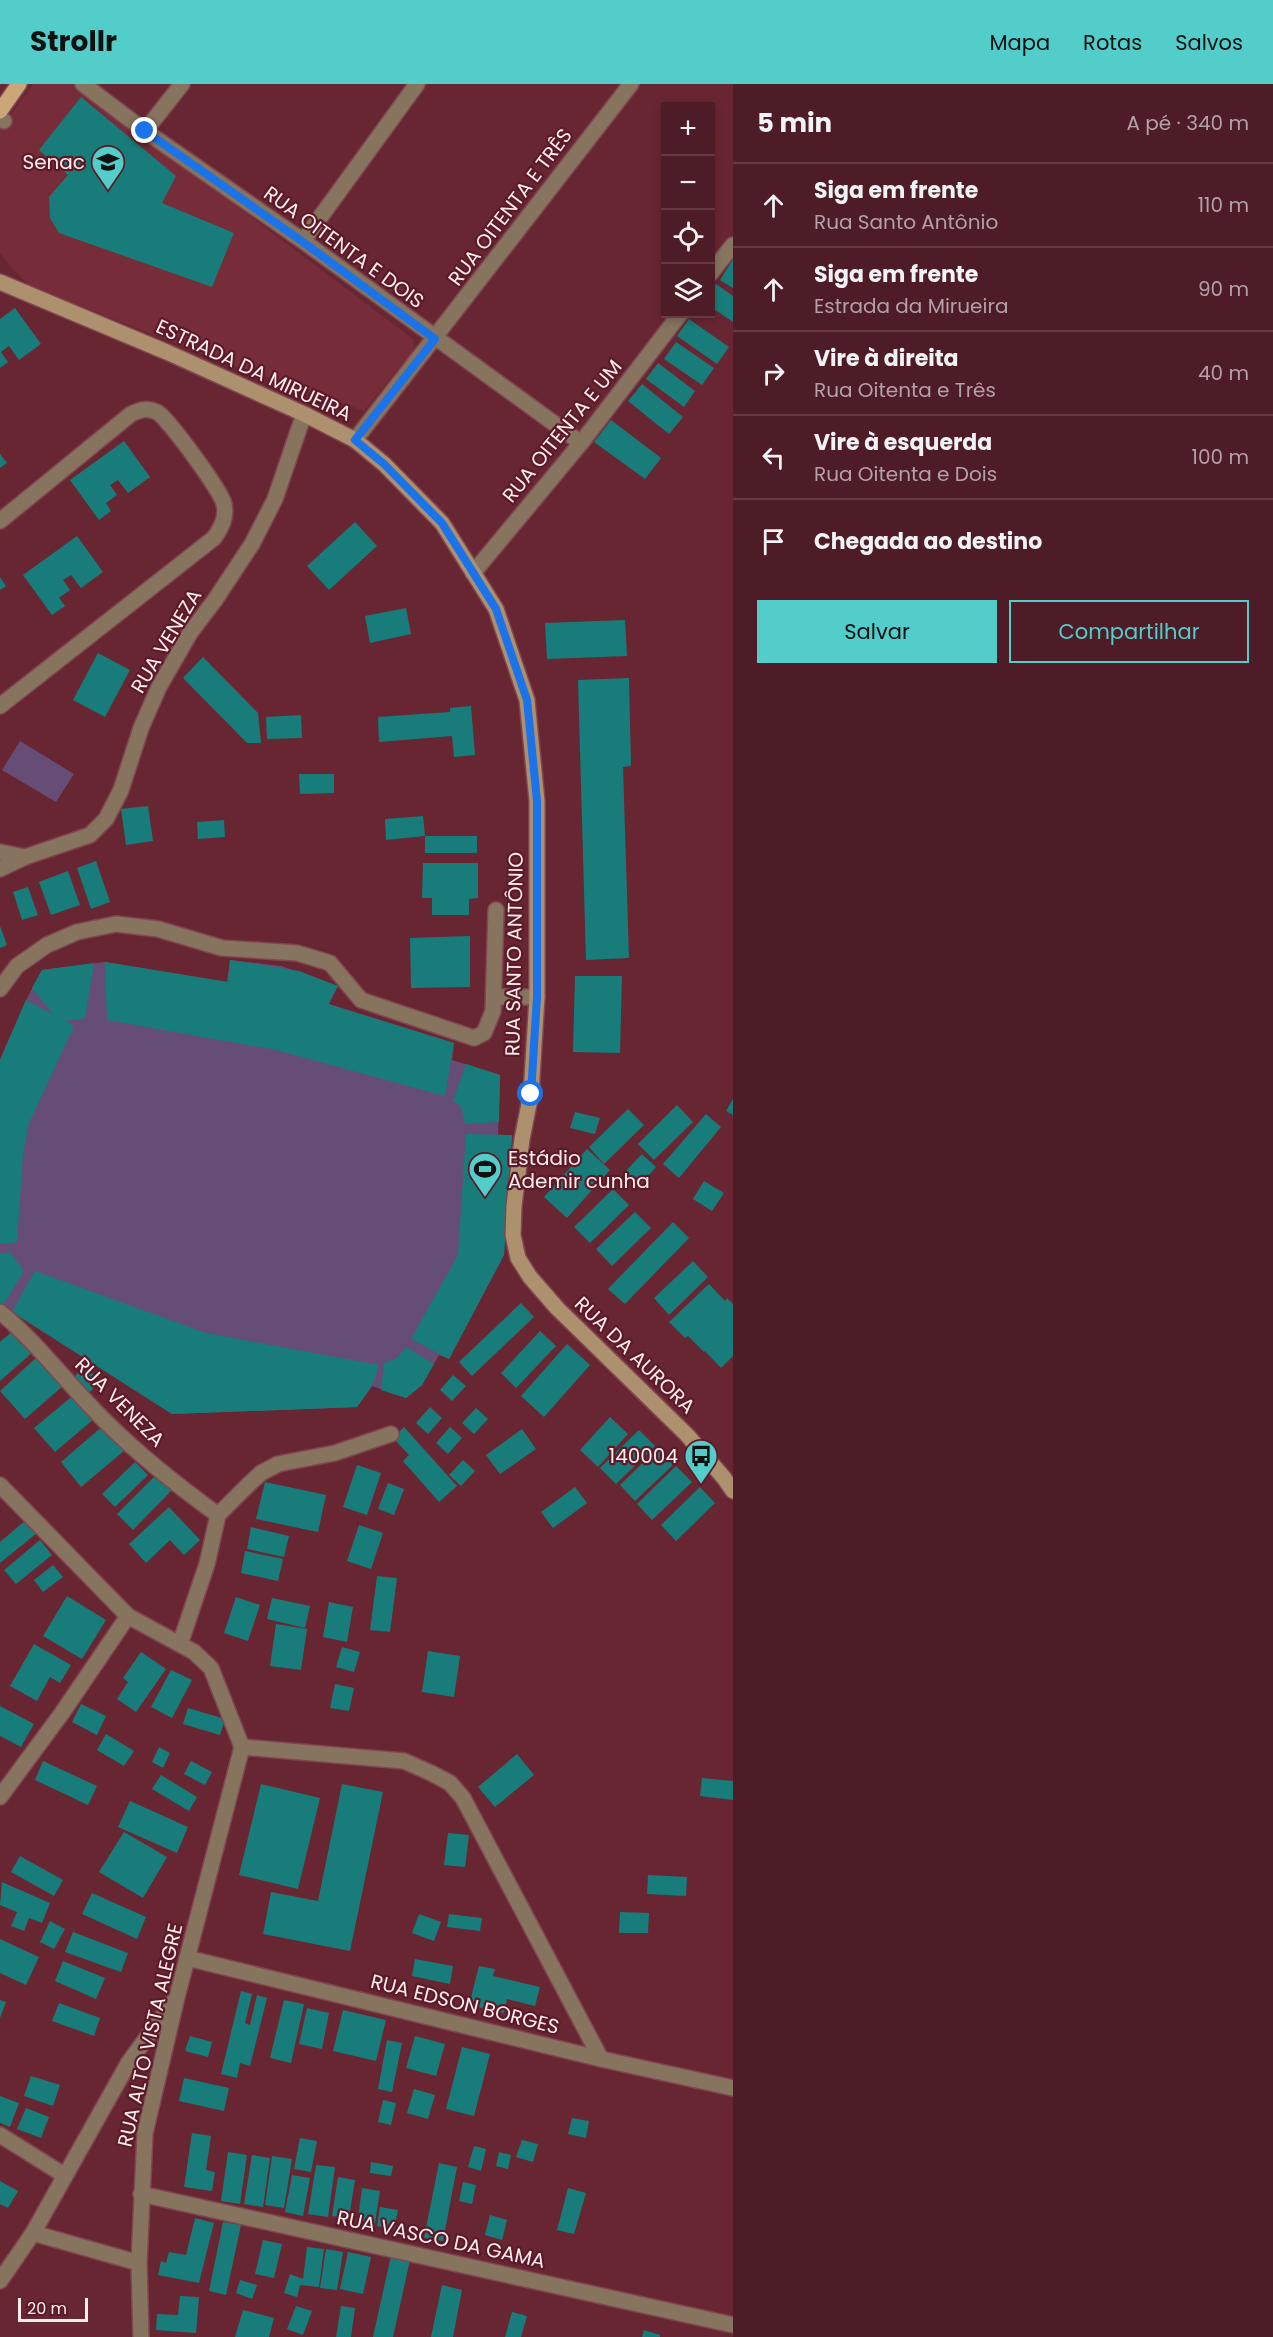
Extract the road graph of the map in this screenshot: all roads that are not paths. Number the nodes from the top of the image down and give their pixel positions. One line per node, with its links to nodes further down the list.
1 (19, 84): 6 (main road)
2 (83, 84): 7 (street, RUA OITENTA E DOIS)
3 (182, 84): 7 (street)
4 (417, 84): 8 (street)
5 (631, 84): 13 (street, RUA OITENTA E TRÊS)
6 (1, 117)
7 (145, 131): 8 (street, RUA OITENTA E DOIS)
8 (303, 242): 13 (street, RUA OITENTA E DOIS)
9 (733, 245): 10 (street)
10 (715, 269)
11 (3, 280): 14 (main road, ESTRADA DA MIRUEIRA)
12 (677, 318): 16 (street, RUA OITENTA E UM)
13 (435, 339): 15 (street, RUA OITENTA E TRÊS); 16 (street, RUA OITENTA E DOIS)
14 (304, 414): 15 (main road, ESTRADA DA MIRUEIRA); 22 (street, RUA VENEZA)
15 (355, 440): 18 (main road, ESTRADA DA MIRUEIRA)
16 (581, 444): 18 (street, RUA OITENTA E UM)
17 (0, 521): 20 (street)
18 (473, 573): 19 (main road, ESTRADA DA MIRUEIRA)
19 (527, 700): 27 (main road, RUA SANTO ANTÔNIO)
20 (0, 706)
21 (0, 852): 22 (street)
22 (25, 857): 23 (street, RUA VENEZA)
23 (0, 869)
24 (496, 910): 26 (street)
25 (0, 989): 26 (street)
26 (494, 997): 27 (street)
27 (537, 997): 28 (main road, RUA SANTO ANTÔNIO)
28 (530, 1277): 32 (main road, RUA DA AURORA)
29 (0, 1312): 33 (street, RUA VENEZA)
30 (391, 1434): 33 (street)
31 (0, 1485): 34 (street)
32 (733, 1491)
33 (218, 1515): 35 (street)
34 (128, 1616): 35 (street); 37 (street)
35 (180, 1644): 36 (street)
36 (242, 1747): 38 (street, RUA ALTO VISTA ALEGRE); 40 (street)
37 (0, 1797)
38 (187, 1958): 39 (street, RUA ALTO VISTA ALEGRE); 40 (street, RUA EDSON BORGES)
39 (177, 1997): 43 (street); 44 (street, RUA ALTO VISTA ALEGRE)
40 (601, 2059): 41 (street, RUA EDSON BORGES)
41 (733, 2088)
42 (0, 2135): 43 (street)
43 (64, 2175): 45 (street)
44 (141, 2194): 46 (street, RUA ALTO VISTA ALEGRE); 48 (street, RUA VASCO DA GAMA)
45 (33, 2233): 46 (street); 47 (street)
46 (139, 2263): 49 (street, RUA ALTO VISTA ALEGRE)
47 (0, 2281)
48 (733, 2325)
49 (141, 2337)

